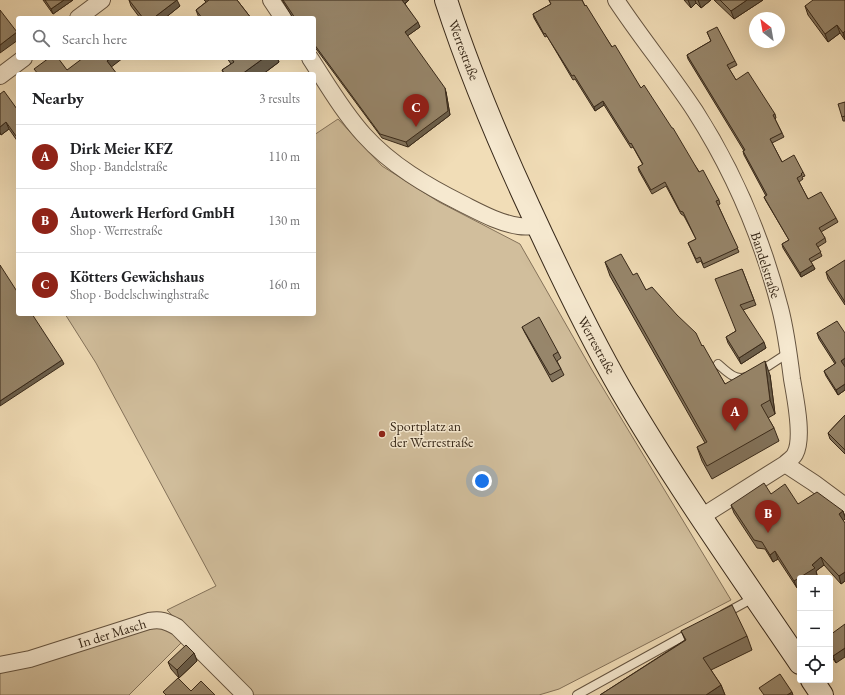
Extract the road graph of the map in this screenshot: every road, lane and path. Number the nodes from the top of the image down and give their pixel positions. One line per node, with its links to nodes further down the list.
1 (102, 0): 5 (street)
2 (271, 0): 6 (street)
3 (446, 0): 10 (main road, Werrestraße)
4 (616, 0): 11 (street, Bandelstraße)
5 (81, 16)
6 (282, 16)
7 (21, 60): 9 (street)
8 (311, 60): 10 (street)
9 (0, 76)
10 (538, 226): 15 (main road, Werrestraße)
11 (788, 353): 12 (lane); 13 (street, Bandelstraße)
12 (718, 364)
13 (785, 464): 14 (street); 15 (street, Bandelstraße)
14 (845, 506)
15 (701, 517): 16 (main road, Werrestraße)
16 (755, 597): 17 (lane); 19 (main road, Werrestraße)
17 (714, 620)
18 (700, 627): 23 (lane)
19 (797, 659)
20 (0, 665): 22 (street, In der Masch)
21 (814, 683): 24 (main road)
22 (245, 695)
23 (577, 695)
24 (822, 695)

